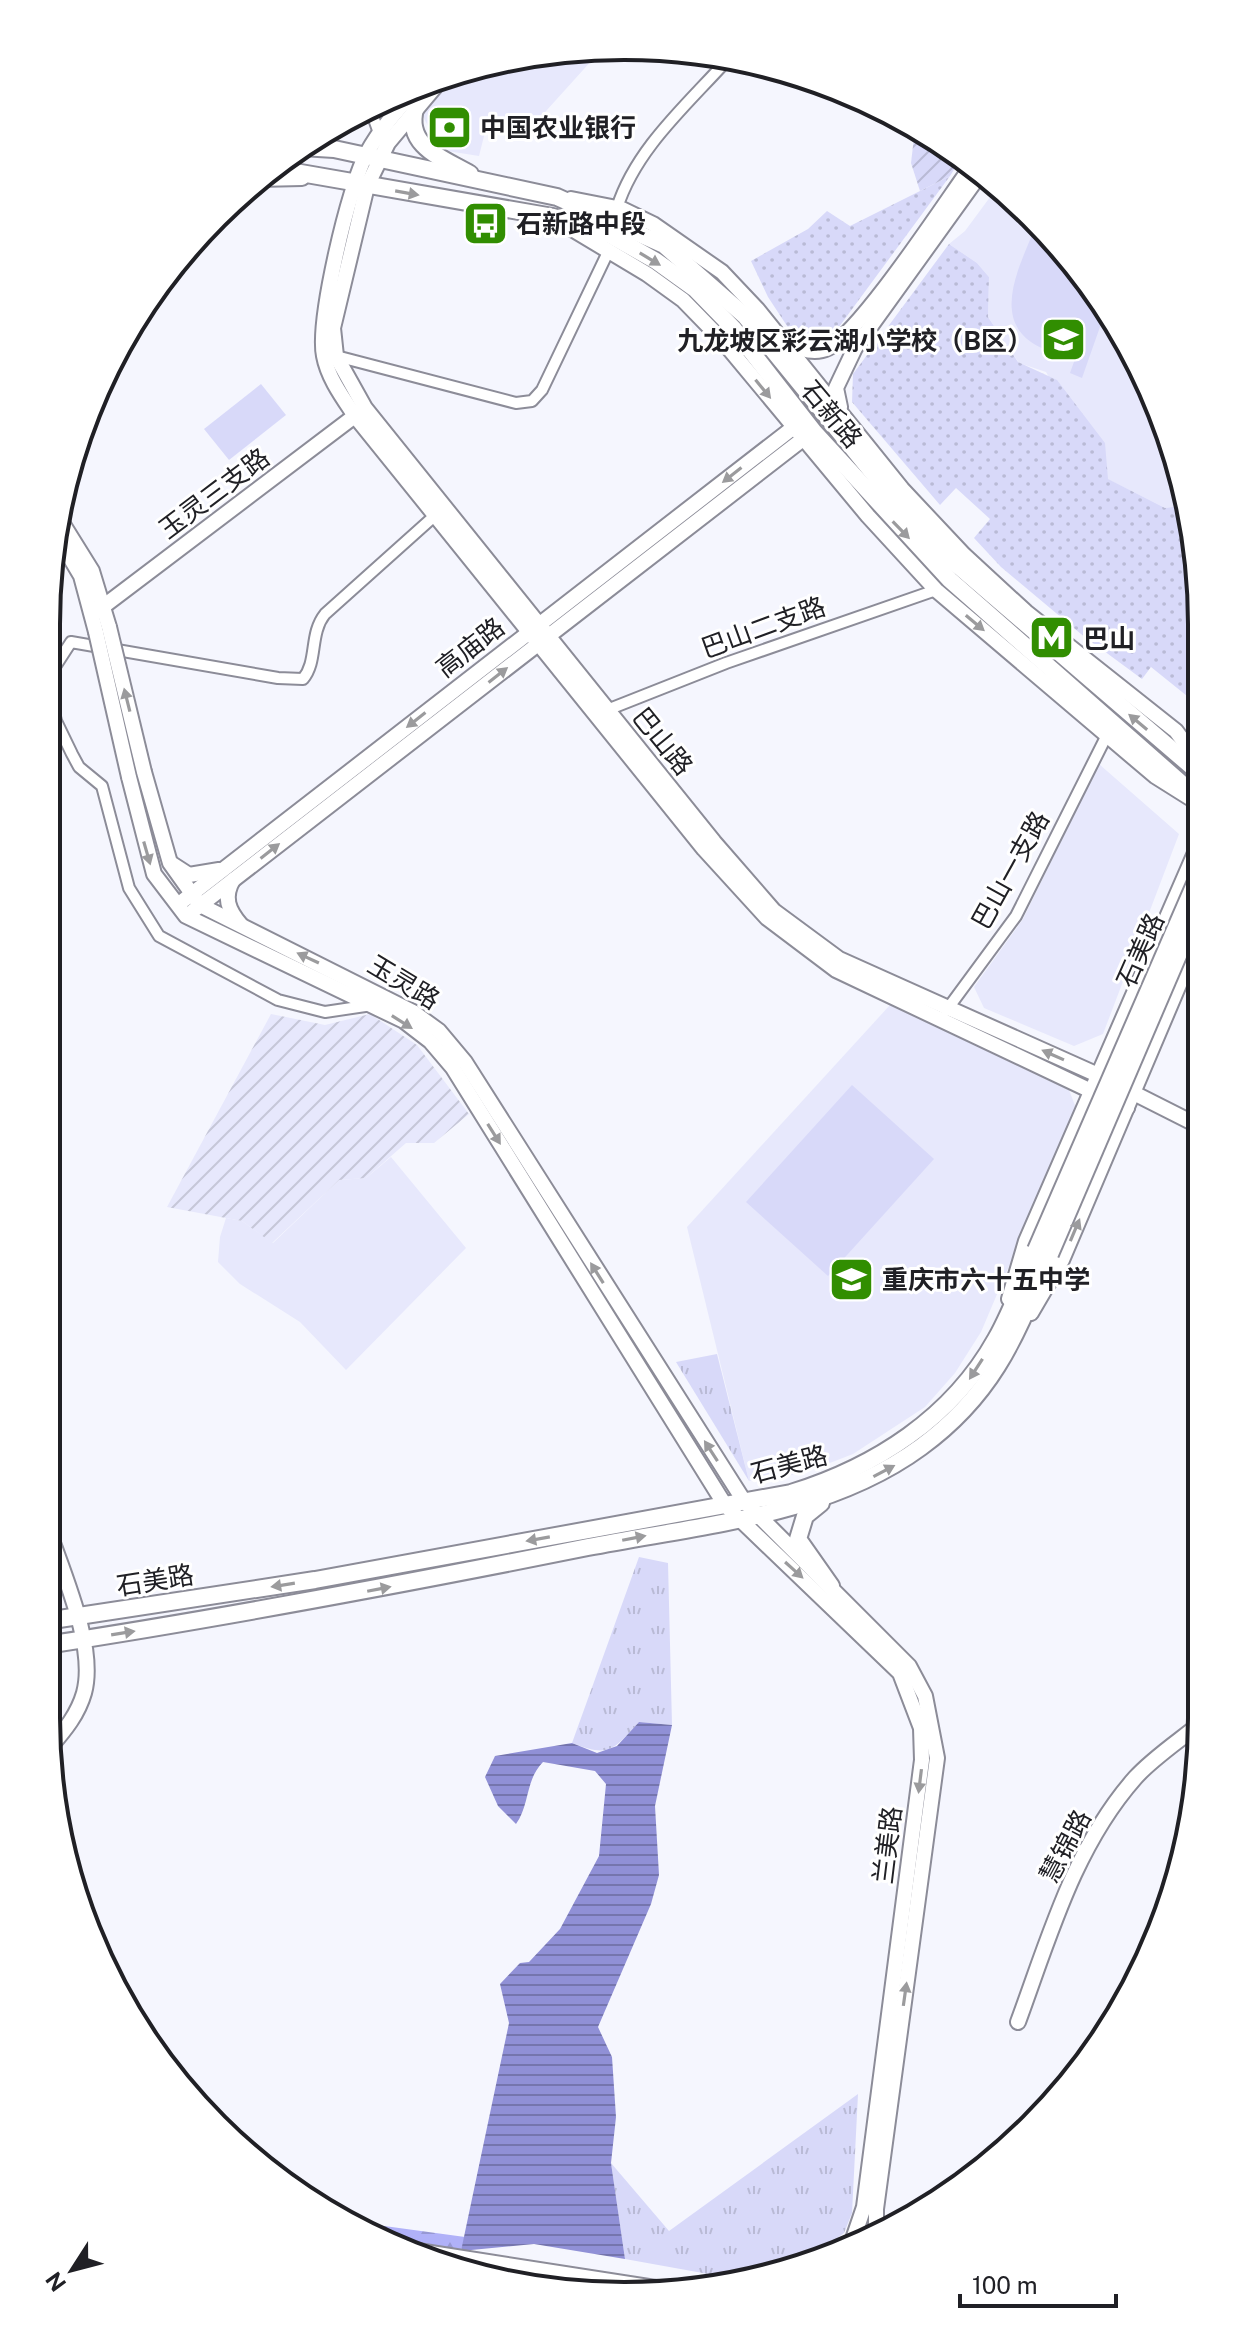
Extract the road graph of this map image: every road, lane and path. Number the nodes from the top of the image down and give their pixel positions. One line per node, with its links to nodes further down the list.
1 (720, 69): 19 (street)
2 (426, 96): 4 (street)
3 (402, 106): 6 (street)
4 (415, 109): 10 (street); 15 (main road)
5 (374, 119): 6 (street)
6 (379, 133): 10 (street)
7 (324, 147): 9 (street)
8 (322, 148): 9 (main road, 石新路)
9 (334, 149): 10 (main road, 石新路)
10 (372, 157): 15 (main road, 石新路); 17 (street)
11 (289, 171): 13 (main road, 石新路)
12 (965, 175): 22 (street)
13 (330, 178): 14 (street); 17 (main road, 石新路)
14 (279, 179)
15 (482, 181): 18 (main road, 石新路)
16 (974, 183): 24 (street)
17 (361, 185): 20 (main road, 石新路, one-way to 20); 25 (street, 巴山路); 26 (street, 巴山路)
18 (557, 197): 19 (street); 43 (main road, 石新路, one-way to 18)
19 (617, 208): 23 (street)
20 (553, 217): 21 (street); 44 (main road, 石新路, one-way to 44)
21 (609, 250): 25 (street); 28 (street, one-way to 28)
22 (869, 307): 23 (street); 24 (street)
23 (782, 339): 27 (street)
24 (855, 348): 27 (street)
25 (336, 356): 26 (street, 巴山路)
26 (360, 412): 29 (street, 巴山路); 33 (street, 玉灵三支路)
27 (847, 422): 39 (street)
28 (798, 433): 32 (street); 35 (street, 高庙路)
29 (440, 511): 35 (street, 巴山路); 36 (street)
30 (68, 532): 33 (street, 玉灵路)
31 (65, 549): 33 (street, 玉灵路)
32 (936, 590): 37 (street, 巴山二支路); 40 (street, one-way to 40)
33 (98, 611): 34 (street, 玉灵路)
34 (103, 630): 46 (street, 玉灵路, one-way to 34, bridge); 51 (street, 玉灵路, one-way to 51, bridge)
35 (539, 634): 37 (street, 巴山路); 48 (street, 高庙路); 56 (street, 巴山路)
36 (60, 660)
37 (607, 710): 56 (street, 巴山路)
38 (60, 729): 55 (street)
39 (1176, 731): 41 (street); 42 (street)
40 (1107, 735): 45 (street); 56 (street, 巴山一支路)
41 (1188, 737)
42 (1188, 747)
43 (1188, 763)
44 (1188, 791)
45 (1188, 794)
46 (170, 863): 48 (street); 49 (street, 玉灵路)
47 (1188, 869): 58 (street)
48 (230, 873): 49 (street, 高庙路); 52 (street)
49 (196, 900): 51 (street, 高庙路); 52 (street, 玉灵路)
50 (1188, 901): 63 (main road, 石美路, bridge)
51 (182, 911): 55 (street, 玉灵路)
52 (244, 928): 57 (street, 玉灵路, one-way to 52)
53 (1188, 931): 63 (main road, 石美路, bridge)
54 (1188, 964): 60 (street)
55 (372, 1005): 57 (street, 玉灵路, one-way to 57)
56 (945, 1014): 58 (street, 巴山路, one-way to 56); 59 (street, 巴山路)
57 (459, 1065): 64 (street, 玉灵路)
58 (1098, 1075): 59 (street); 60 (street, 巴山路)
59 (1091, 1091): 61 (street, 巴山路); 65 (street)
60 (1133, 1093): 61 (street); 62 (street, 巴山路)
61 (1127, 1108): 65 (street, one-way to 61)
62 (1188, 1120)
63 (1043, 1252): 65 (main road, 石美路)
64 (632, 1342): 67 (street, 玉灵路, one-way to 64); 68 (street, 玉灵路)
65 (1004, 1343): 66 (main road, 石美路, one-way to 65); 67 (main road, 石美路, one-way to 67)
66 (830, 1496): 69 (main road, 石美路); 71 (main road)
67 (744, 1501): 68 (main road, 石美路); 69 (street, 玉灵路)
68 (731, 1511): 69 (main road, 石美路); 72 (main road, 石美路, one-way to 72); 74 (main road, 石美路, one-way to 68); 80 (street, 兰美路, one-way to 80)
69 (755, 1515): 71 (street, 兰美路)
70 (60, 1565): 72 (street)
71 (831, 1586): 79 (street, 兰美路, one-way to 71)
72 (77, 1616): 73 (main road, 石美路); 74 (street)
73 (60, 1619)
74 (83, 1639): 75 (main road, 石美路); 76 (street)
75 (60, 1643)
76 (60, 1734)
77 (1188, 1734): 78 (street, 慧锦路)
78 (1018, 2022)
79 (876, 2222)
80 (855, 2232)
81 (461, 2258): 82 (street)
82 (615, 2282)

